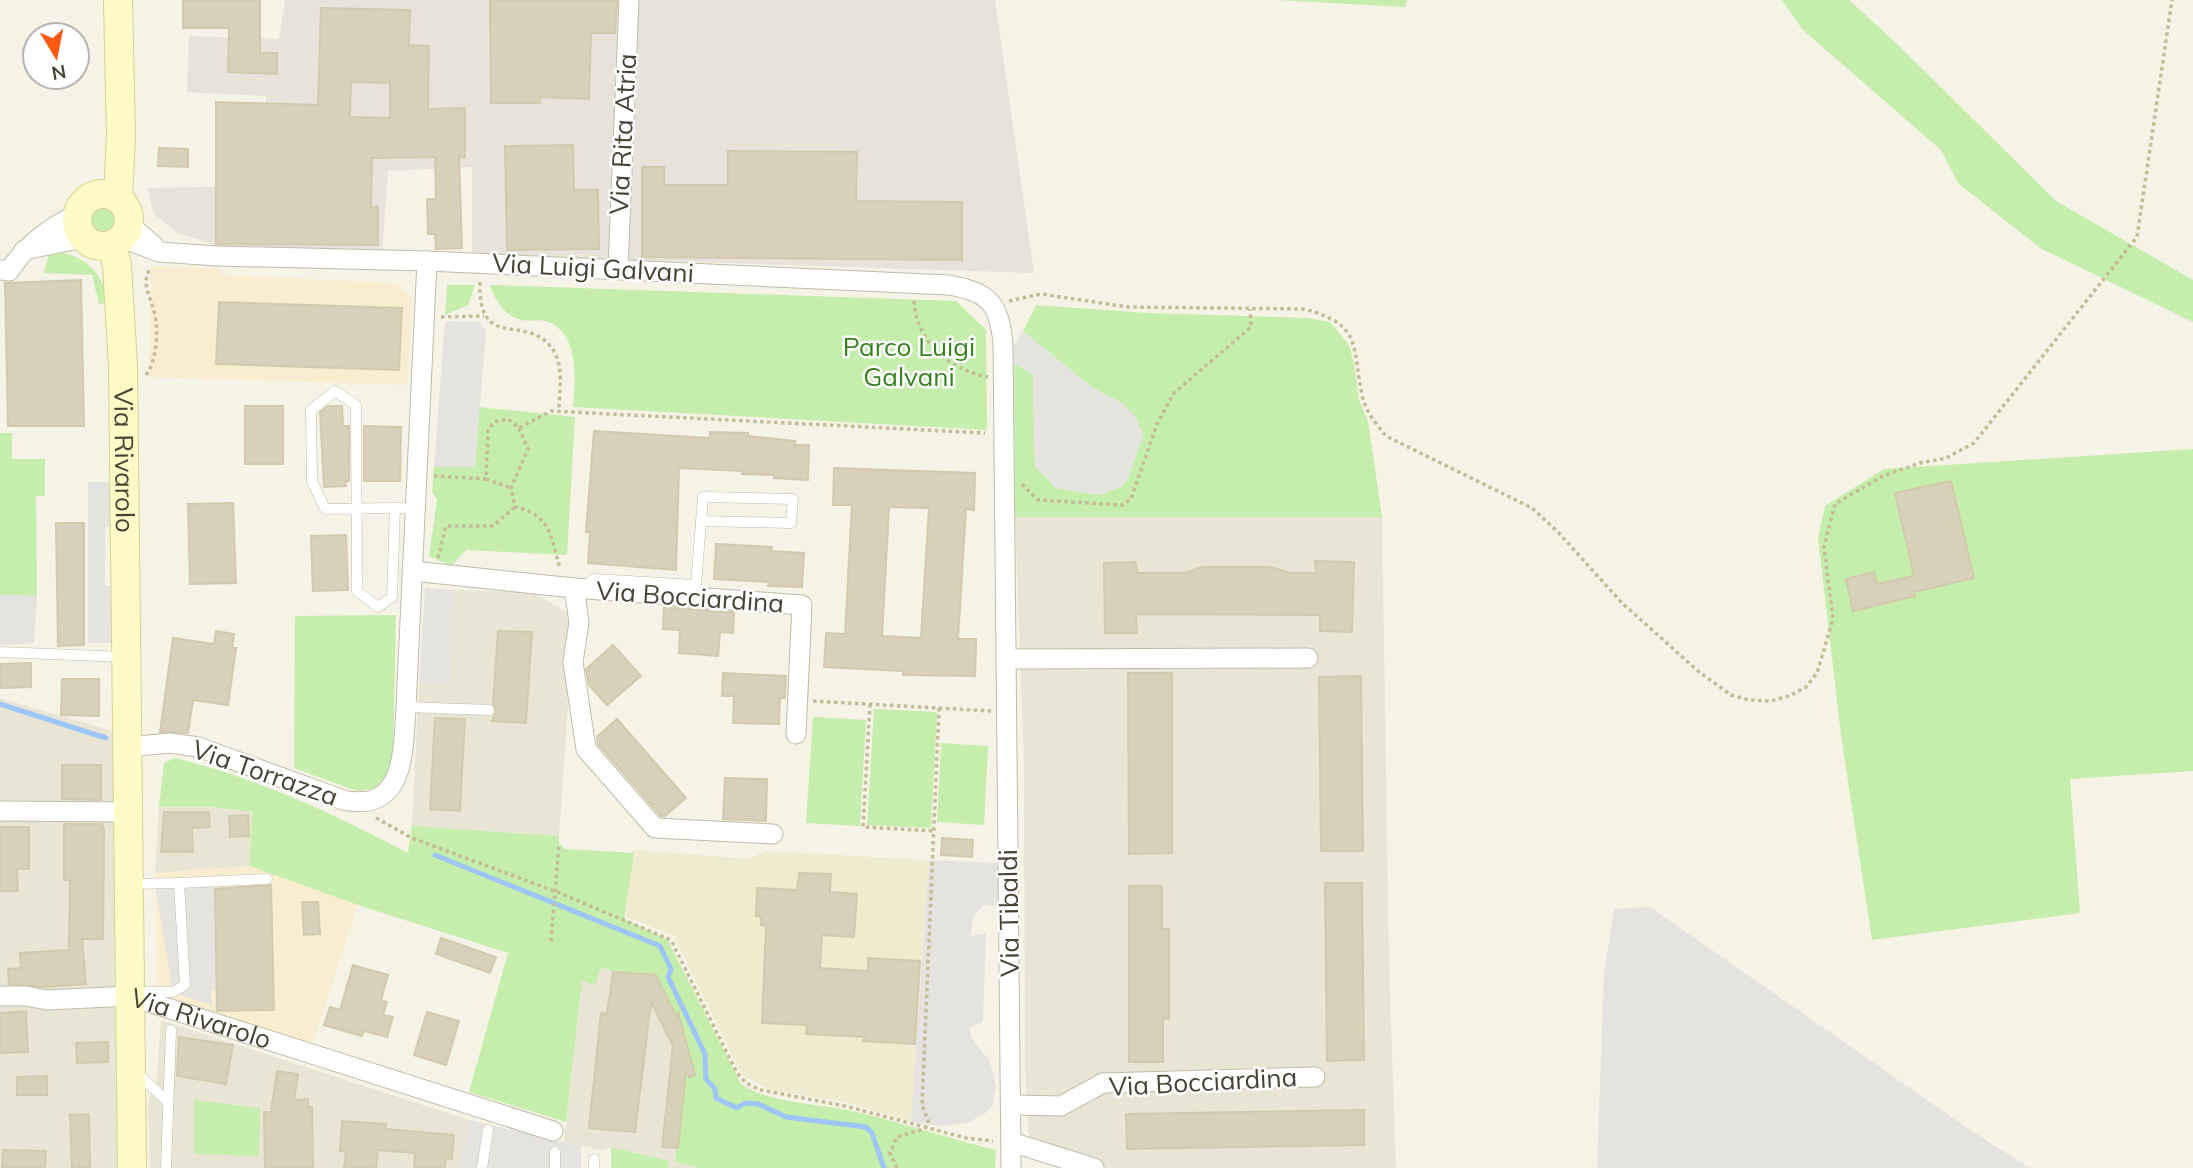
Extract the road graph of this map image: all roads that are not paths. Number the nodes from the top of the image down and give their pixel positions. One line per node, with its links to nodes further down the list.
1 (118, 0): 3 (main road)
2 (629, 0): 5 (street, Via Rita Atria)
3 (105, 224): 4 (street, Via Luigi Galvani); 6 (street); 15 (main road, Via Rivarolo)
4 (426, 261): 5 (street, Via Luigi Galvani); 10 (street, Via Torrazza)
5 (618, 269): 7 (street, Via Luigi Galvani)
6 (0, 270)
7 (1002, 330): 17 (street, Via Tibaldi)
8 (356, 508): 8 (lane); 9 (lane); 9 (lane)
9 (395, 508): 10 (lane)
10 (415, 508): 12 (street, Via Torrazza)
11 (701, 522): 11 (lane); 13 (lane)
12 (412, 572): 13 (street); 18 (street, Via Torrazza)
13 (573, 588): 20 (street, Via Bocciardina); 24 (street)
14 (0, 652): 15 (lane)
15 (126, 657): 21 (main road, Via Rivarolo)
16 (1308, 658): 17 (street)
17 (1006, 659): 34 (street, Via Tibaldi)
18 (406, 707): 19 (lane); 21 (street, Via Torrazza)
19 (489, 710)
20 (796, 734)
21 (126, 747): 23 (main road, Via Rivarolo)
22 (0, 811): 23 (street)
23 (127, 812): 27 (main road, Via Rivarolo)
24 (773, 834)
25 (267, 879): 26 (lane)
26 (179, 883): 27 (lane); 28 (lane)
27 (128, 884): 28 (main road, Via Rivarolo)
28 (130, 993): 29 (street); 31 (main road); 36 (street, Via Rivarolo)
29 (0, 996)
30 (171, 1030): 33 (lane)
31 (131, 1068): 33 (lane); 39 (main road)
32 (1315, 1077): 34 (street, Via Bocciardina)
33 (168, 1102): 40 (lane)
34 (1011, 1105): 37 (street, Via Tibaldi)
35 (488, 1130): 41 (lane)
36 (553, 1131)
37 (1011, 1142): 43 (street, Via Tibaldi); 44 (street)
38 (555, 1152): 42 (lane)
39 (132, 1168)
40 (166, 1168)
41 (482, 1168)
42 (555, 1168)
43 (1011, 1168)
44 (1094, 1168)

